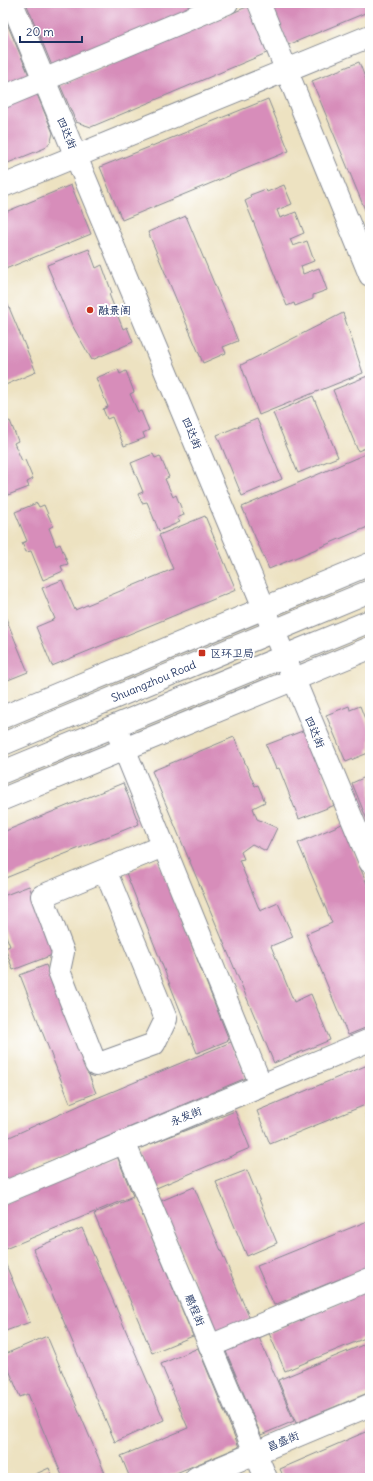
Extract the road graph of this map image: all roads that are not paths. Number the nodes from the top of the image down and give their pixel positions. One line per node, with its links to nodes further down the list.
1 (12, 3): 6 (street, 四达街)
2 (227, 3): 6 (street)
3 (259, 3): 5 (street)
4 (370, 36): 5 (street)
5 (286, 70): 8 (street); 10 (street)
6 (45, 80): 7 (street); 8 (street, 四达街)
7 (3, 98)
8 (76, 156): 9 (street); 13 (street, 四达街)
9 (3, 186)
10 (370, 275)
11 (370, 564): 13 (street)
12 (370, 591): 15 (street, Shuangzhou Road)
13 (264, 609): 15 (street, 四达街); 19 (street)
14 (370, 621): 17 (street)
15 (274, 631): 17 (street, 四达街); 21 (street, Shuangzhou Road)
16 (370, 648): 18 (street)
17 (284, 657): 18 (street, 四达街); 20 (street)
18 (293, 680): 22 (street); 26 (street, 四达街)
19 (3, 717)
20 (115, 727): 22 (street); 23 (street)
21 (3, 744)
22 (124, 749): 24 (street); 25 (street)
23 (3, 772)
24 (3, 799)
25 (163, 846): 27 (street); 29 (street)
26 (370, 862)
27 (105, 870): 27 (street)
28 (370, 1040): 29 (street, 永发街)
29 (261, 1085): 30 (street, 永发街)
30 (124, 1142): 31 (street, 永发街); 33 (street, 鹏程街)
31 (3, 1193)
32 (370, 1279): 33 (street)
33 (210, 1346): 35 (street, 鹏程街)
34 (370, 1405): 35 (street, 昌盛街)
35 (255, 1453): 36 (street, 昌盛街); 37 (street, 鹏程街)
36 (196, 1478)
37 (266, 1478)

